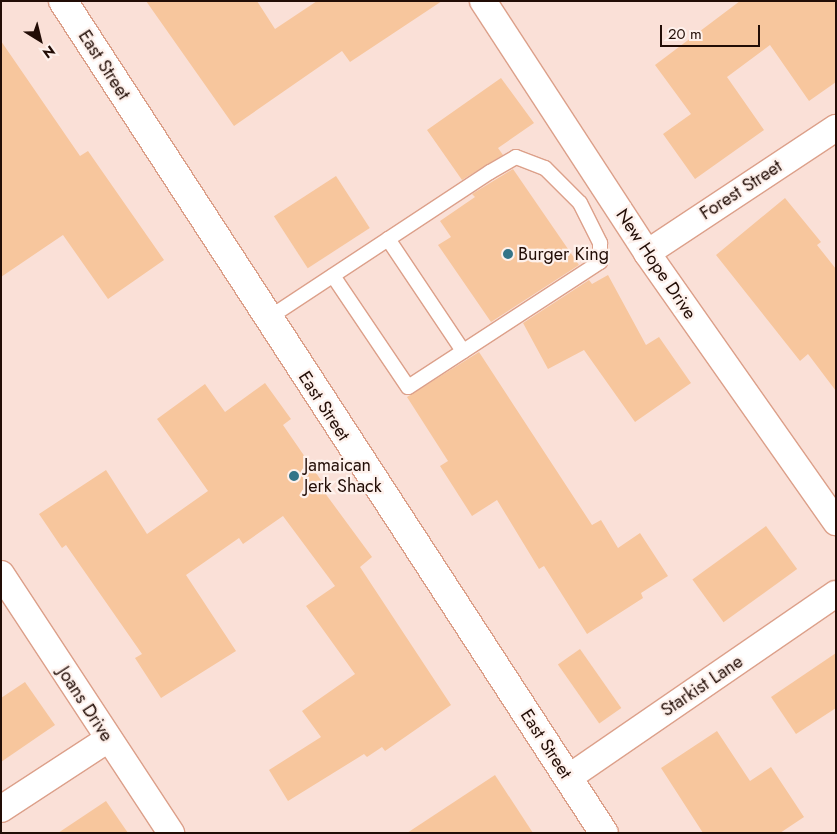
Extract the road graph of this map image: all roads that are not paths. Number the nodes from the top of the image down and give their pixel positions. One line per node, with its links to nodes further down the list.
1 (63, 1): 7 (main road, East Street)
2 (483, 1): 5 (street, New Hope Drive)
3 (836, 128): 5 (street, Forest Street)
4 (388, 239): 6 (lane); 8 (lane); 8 (lane)
5 (647, 253): 9 (street, New Hope Drive)
6 (333, 276): 7 (lane); 8 (lane)
7 (268, 319): 13 (main road, East Street)
8 (463, 351)
9 (836, 522)
10 (1, 574): 12 (street, Joans Drive)
11 (836, 594): 13 (street, Starkist Lane)
12 (108, 740): 14 (street); 15 (street, Joans Drive)
13 (568, 778): 16 (main road, East Street)
14 (1, 809)
15 (171, 833)
16 (604, 833)

